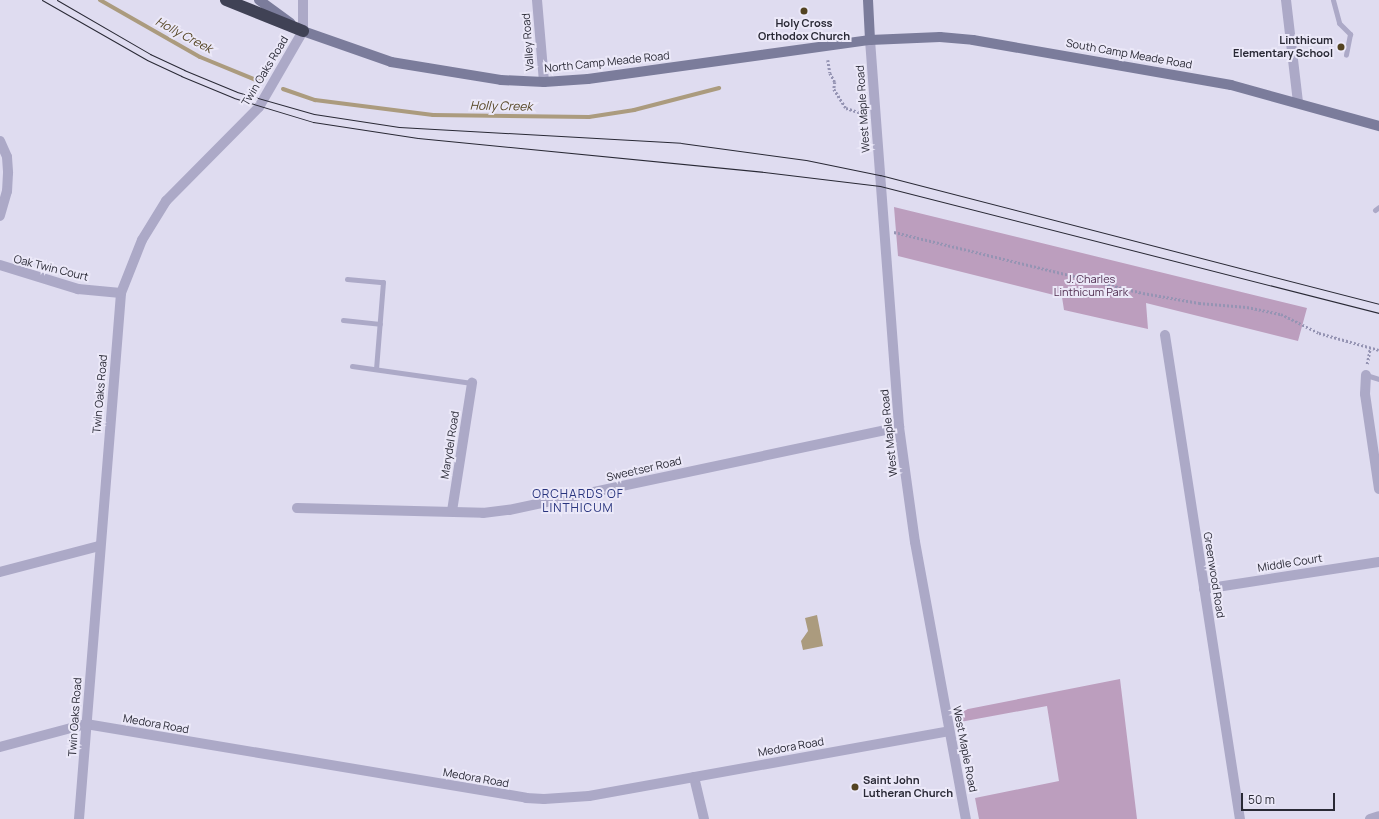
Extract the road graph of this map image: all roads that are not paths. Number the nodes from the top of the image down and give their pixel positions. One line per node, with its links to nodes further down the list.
1 (226, 0): 9 (highway)
2 (242, 0): 9 (main road, North Camp Meade Road)
3 (260, 0): 9 (main road, North Camp Meade Road)
4 (303, 0): 9 (street)
5 (537, 0): 12 (street, Valley Road)
6 (868, 0): 10 (main road)
7 (1286, 0): 13 (street)
8 (1333, 0): 11 (lane)
9 (303, 32): 12 (main road, North Camp Meade Road); 19 (street, Twin Oaks Road)
10 (870, 40): 12 (main road, North Camp Meade Road); 13 (main road, South Camp Meade Road); 28 (street, West Maple Road)
11 (1346, 55)
12 (544, 82)
13 (1298, 102): 14 (main road, South Camp Meade Road)
14 (1379, 126)
15 (0, 141): 16 (street)
16 (0, 216)
17 (0, 265): 19 (street, Oak Twin Court)
18 (347, 279): 21 (lane)
19 (121, 293): 32 (street, Twin Oaks Road)
20 (343, 320): 21 (lane)
21 (380, 324): 24 (lane)
22 (1165, 335): 35 (street, Greenwood Road)
23 (352, 366): 24 (lane)
24 (376, 369): 27 (lane)
25 (1366, 375): 26 (lane); 29 (street)
26 (1379, 379)
27 (472, 383): 31 (street, Marydel Road)
28 (899, 427): 31 (street, Sweetser Road); 37 (street, West Maple Road)
29 (1379, 490)
30 (297, 508): 31 (street, Sweetser Road)
31 (452, 511)
32 (99, 546): 34 (street); 36 (street, Twin Oaks Road)
33 (1379, 562): 35 (street, Middle Court)
34 (0, 572)
35 (1204, 589): 44 (street, Greenwood Road)
36 (86, 724): 38 (street, Medora Road); 39 (street, Medora Road); 41 (street, Twin Oaks Road)
37 (949, 731): 39 (street, Medora Road); 43 (street, West Maple Road)
38 (0, 747)
39 (694, 777): 42 (street)
40 (1379, 816): 45 (street)
41 (79, 819)
42 (704, 819)
43 (966, 819)
44 (1240, 819)
45 (1370, 819)

